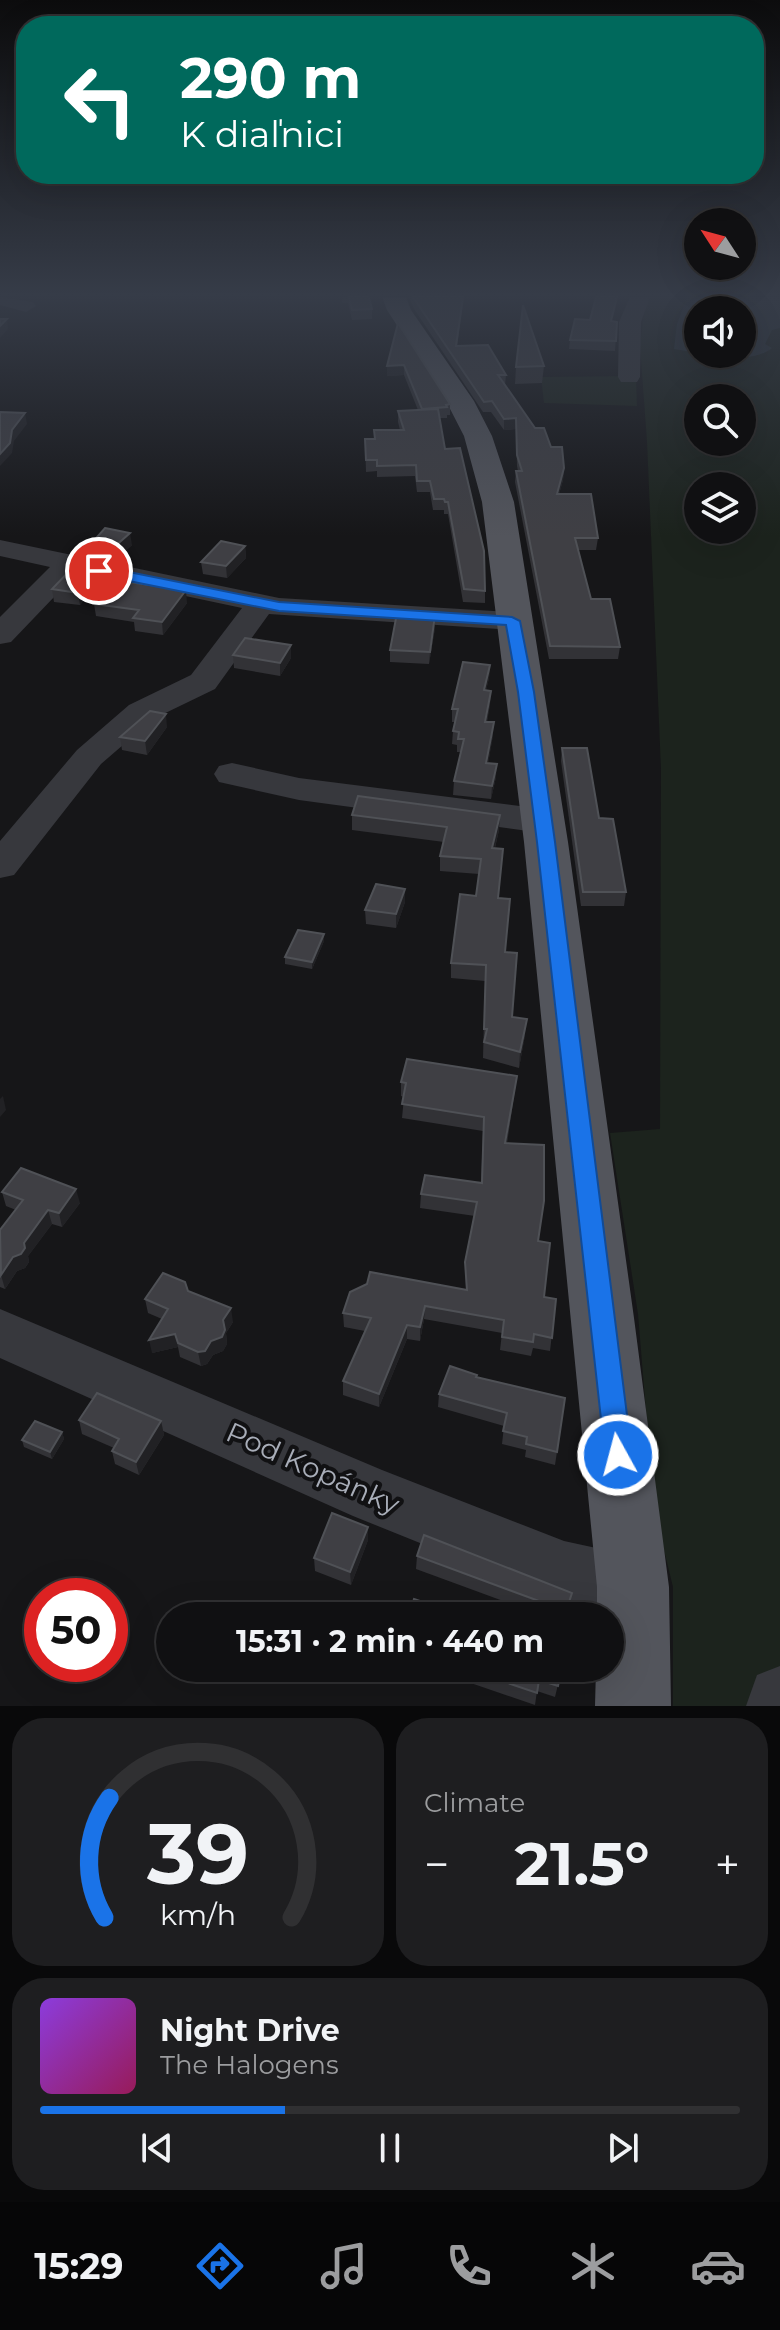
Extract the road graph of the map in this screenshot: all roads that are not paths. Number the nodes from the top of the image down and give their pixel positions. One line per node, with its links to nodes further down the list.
1 (444, 377): 5 (main road)
2 (0, 548): 3 (street)
3 (69, 564): 4 (street); 6 (street)
4 (262, 603): 5 (street); 9 (street)
5 (512, 621): 8 (main road)
6 (0, 635)
7 (232, 774): 8 (street)
8 (543, 821): 11 (main road)
9 (0, 866)
10 (0, 1333): 11 (street, Pod Kopánky)
11 (633, 1587): 13 (main road)
12 (780, 1698): 14 (street)
13 (633, 1706)
14 (779, 1706)

